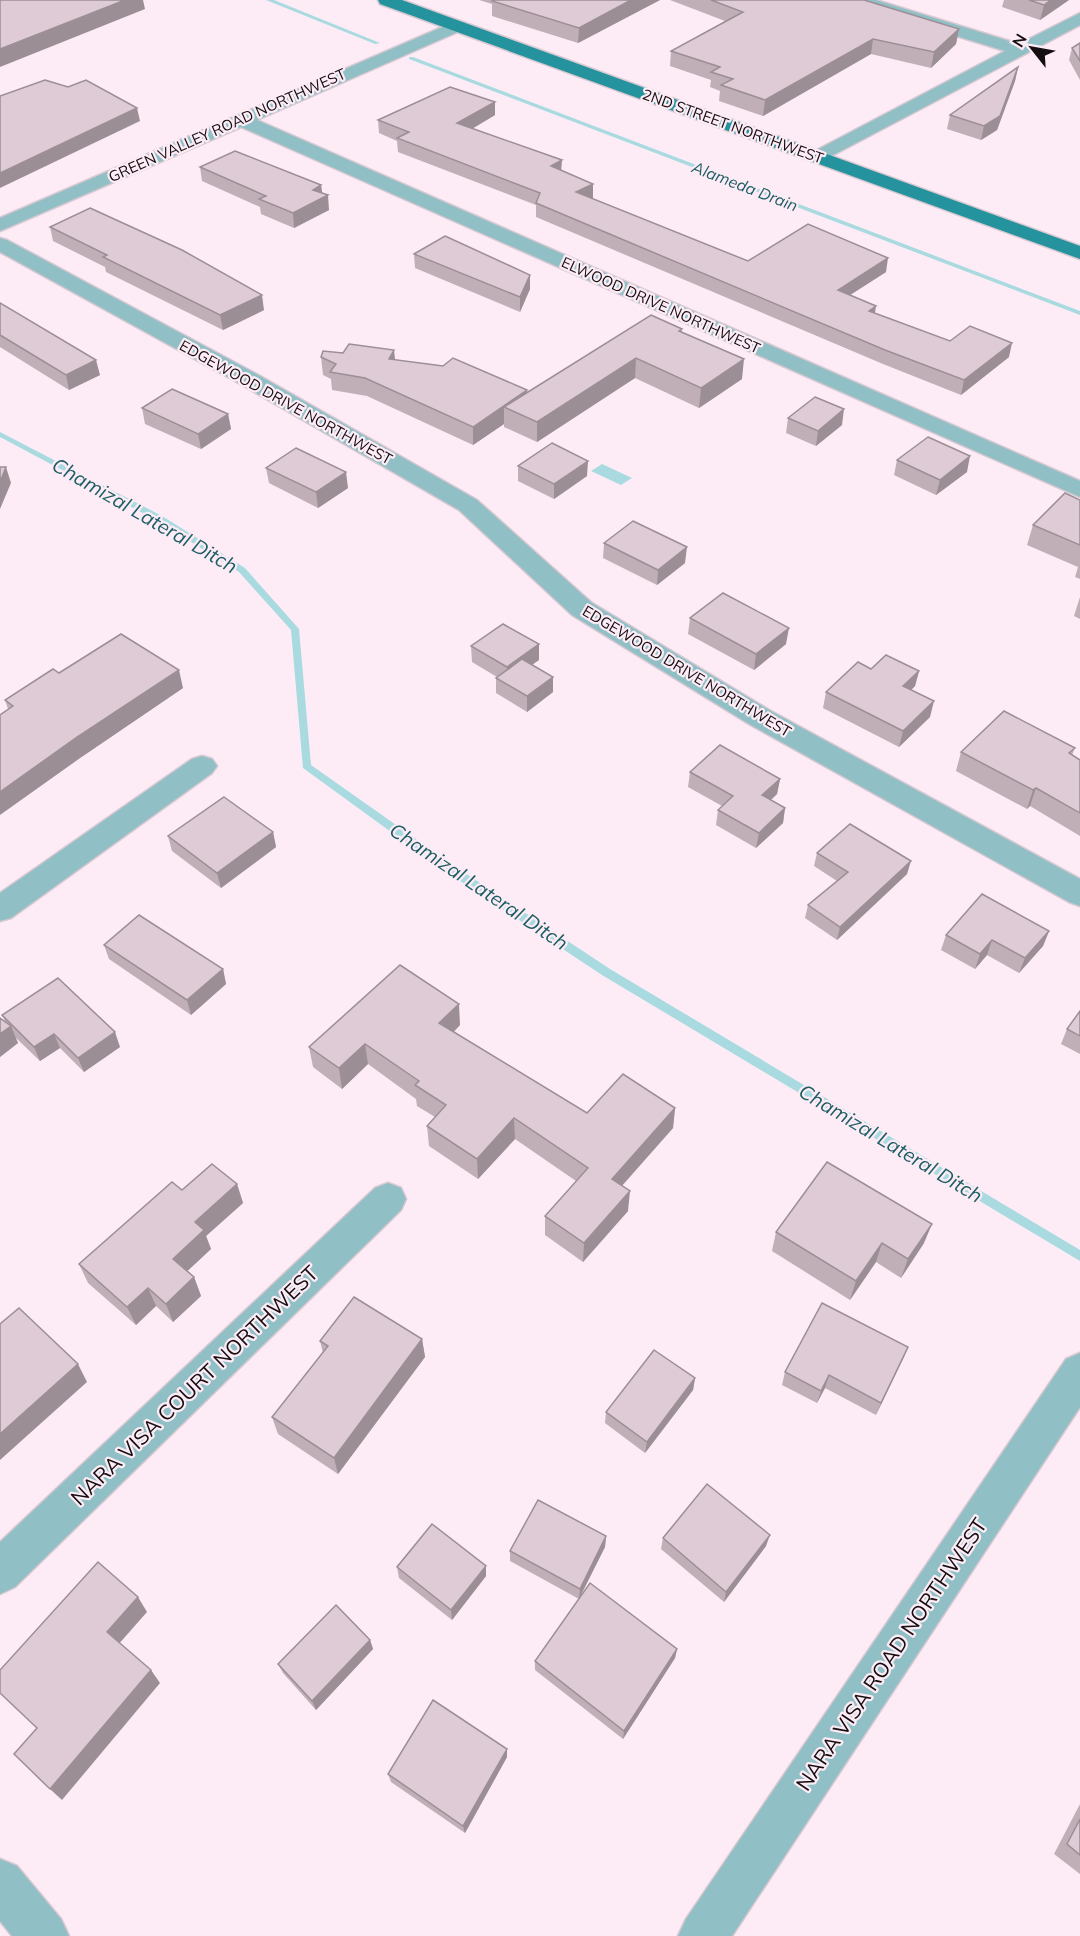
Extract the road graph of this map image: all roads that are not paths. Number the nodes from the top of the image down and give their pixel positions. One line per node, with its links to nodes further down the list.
1 (386, 0): 4 (main road, 2ND STREET NORTHWEST)
2 (859, 0): 5 (street)
3 (1080, 18): 5 (street)
4 (454, 27): 6 (street, GREEN VALLEY ROAD NORTHWEST); 7 (main road, 2ND STREET NORTHWEST)
5 (1021, 50): 7 (street)
6 (242, 120): 8 (street, GREEN VALLEY ROAD NORTHWEST); 11 (street, ELWOOD DRIVE NORTHWEST)
7 (820, 156): 10 (main road, 2ND STREET NORTHWEST)
8 (0, 225)
9 (0, 244): 13 (street, EDGEWOOD DRIVE NORTHWEST)
10 (1080, 253)
11 (1080, 490)
12 (202, 766): 14 (street)
13 (1080, 894)
14 (0, 909)
15 (388, 1199): 17 (street, NARA VISA COURT NORTHWEST)
16 (1080, 1372): 20 (street, NARA VISA ROAD NORTHWEST)
17 (0, 1572)
18 (0, 1883): 19 (street)
19 (44, 1936)
20 (703, 1936)

